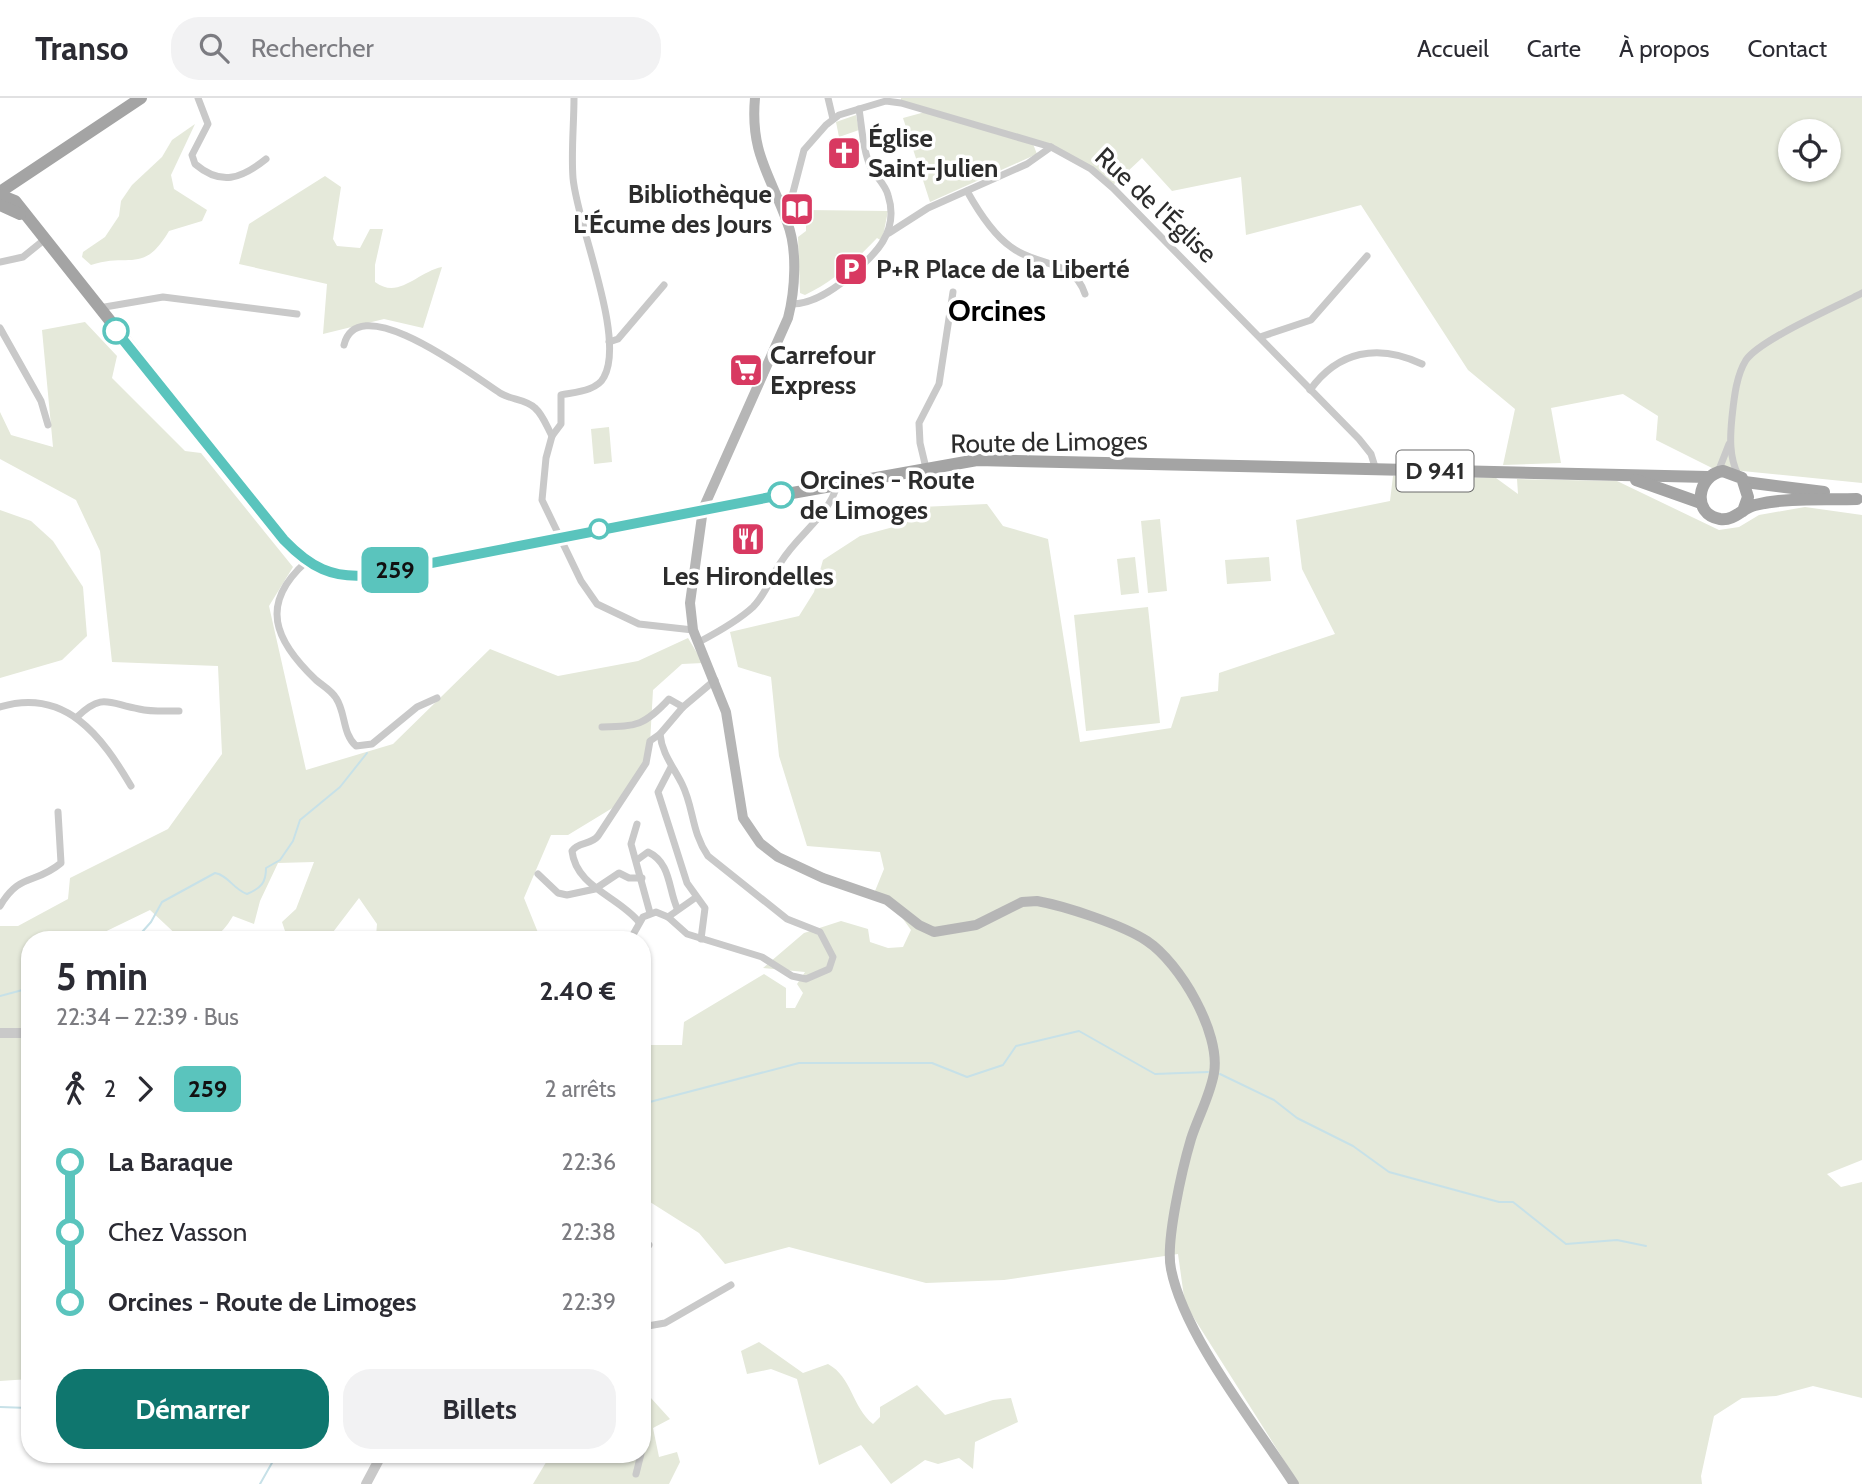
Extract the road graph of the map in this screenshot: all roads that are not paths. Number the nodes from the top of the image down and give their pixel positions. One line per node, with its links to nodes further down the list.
1 (141, 98): 9 (main road)
2 (198, 98): 11 (street)
3 (574, 98): 28 (street)
4 (755, 98): 14 (main road)
5 (828, 98): 8 (street)
6 (875, 101): 7 (street, Rue de l'Église); 10 (street, Rue de l'Église)
7 (859, 109): 8 (street, Rue de l'Église); 15 (street)
8 (833, 119): 14 (street)
9 (77, 143): 13 (main road); 13 (main road)
10 (1051, 147): 12 (street); 27 (street, Rue de l'Église)
11 (266, 159)
12 (967, 191): 15 (street); 22 (street)
13 (4, 199): 16 (main road, Route de Limoges / D 941)
14 (783, 213): 23 (main road)
15 (889, 233): 23 (street)
16 (44, 240): 18 (street); 24 (main road, Route de Limoges / D 941)
17 (1367, 256): 27 (street)
18 (1, 261)
19 (664, 285): 28 (street)
20 (953, 292): 35 (street)
21 (1862, 293): 34 (street)
22 (1084, 294)
23 (792, 304): 43 (main road)
24 (99, 309): 25 (street); 46 (main road, Route de Limoges / D 941)
25 (297, 314)
26 (0, 328): 32 (street)
27 (1260, 337): 31 (street, Rue de l'Église)
28 (609, 342): 33 (street)
29 (345, 345): 33 (street)
30 (1422, 364): 31 (street)
31 (1310, 390): 36 (street, Rue de l'Église)
32 (48, 425)
33 (552, 436): 45 (street)
34 (1730, 440): 38 (street); 39 (street)
35 (926, 468): 36 (main road, Route de Limoges / D 941); 40 (main road, Route de Limoges / D 941)
36 (1376, 470): 37 (main road, Route de Limoges / D 941)
37 (1616, 474): 38 (main road, Route de Limoges / D 941); 42 (main road, Route de Limoges / D 941)
38 (1713, 475): 39 (main road); 42 (main road)
39 (1741, 478): 41 (main road); 44 (main road)
40 (837, 485): 43 (main road, Route de Limoges / D 941); 48 (street)
41 (1860, 500): 44 (main road)
42 (1702, 503): 44 (main road)
43 (703, 509): 45 (main road, Route de Limoges / D 941); 47 (main road)
44 (1743, 511)
45 (562, 537): 46 (main road, Route de Limoges / D 941); 47 (street)
46 (306, 562): 50 (street)
47 (693, 630): 48 (main road)
48 (699, 642): 49 (main road)
49 (715, 680): 52 (street); 81 (main road)
50 (437, 698)
51 (0, 707): 54 (street)
52 (683, 707): 55 (street); 56 (street)
53 (179, 711): 54 (street)
54 (77, 717): 58 (street)
55 (602, 727)
56 (660, 734): 57 (street); 64 (street)
57 (671, 767): 65 (street); 72 (street)
58 (131, 786)
59 (58, 812): 66 (street)
60 (637, 824): 61 (street)
61 (637, 860): 63 (street); 67 (street)
62 (538, 874): 64 (street)
63 (642, 878): 64 (street); 68 (street)
64 (595, 889): 70 (street)
65 (695, 898): 67 (street); 72 (street)
66 (0, 906)
67 (677, 908): 69 (street)
68 (650, 913): 69 (street); 70 (street)
69 (668, 917): 72 (street)
70 (639, 922): 71 (street)
71 (634, 931)
72 (701, 939)
73 (0, 1033): 74 (street)
74 (21, 1033)
75 (731, 1285): 76 (street)
76 (651, 1325)
77 (377, 1463): 80 (street)
78 (639, 1463): 79 (street)
79 (636, 1474)
80 (366, 1484)
81 (1294, 1484)

